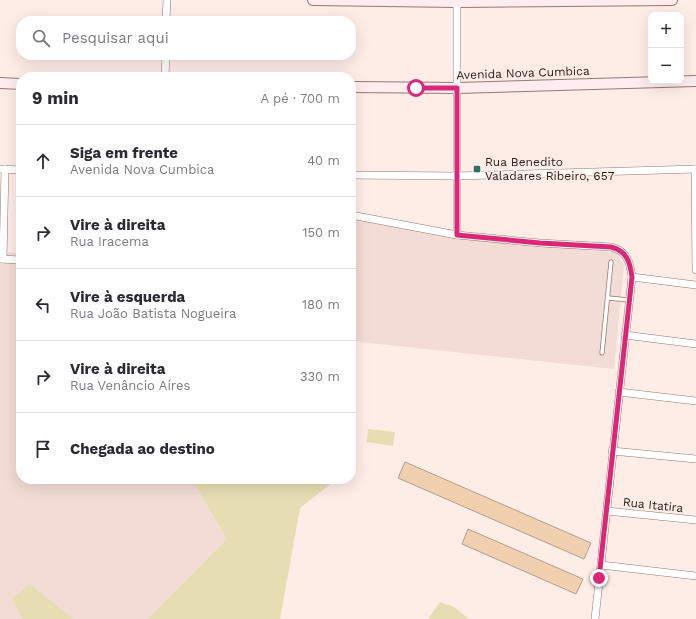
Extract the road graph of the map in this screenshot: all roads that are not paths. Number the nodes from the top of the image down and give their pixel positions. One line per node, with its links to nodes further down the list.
1 (167, 0): 6 (street)
2 (313, 0): 5 (street)
3 (647, 0): 4 (street); 5 (street)
4 (672, 0)
5 (457, 2): 13 (street)
6 (166, 16)
7 (166, 60): 8 (street)
8 (165, 72)
9 (696, 81): 13 (street, Avenida Nova Cumbica)
10 (0, 84): 11 (street)
11 (16, 84)
12 (356, 87): 13 (street, Avenida Nova Cumbica)
13 (457, 88): 18 (street)
14 (2, 169): 16 (street); 21 (street)
15 (695, 169): 18 (street); 24 (street)
16 (16, 170)
17 (356, 175): 18 (street)
18 (456, 176): 20 (street)
19 (356, 216): 20 (street)
20 (457, 235): 25 (street)
21 (2, 259): 22 (street)
22 (16, 260)
23 (611, 262): 27 (lane)
24 (696, 270)
25 (632, 277): 26 (street); 28 (street)
26 (696, 285)
27 (608, 298): 28 (lane); 31 (lane)
28 (629, 300): 29 (street)
29 (624, 335): 30 (street); 32 (street)
30 (696, 344)
31 (602, 353)
32 (619, 392): 33 (street); 34 (street)
33 (696, 401)
34 (612, 450): 35 (street); 36 (street)
35 (696, 459)
36 (607, 511): 37 (street, Rua Itatira); 38 (street)
37 (696, 520)
38 (601, 565): 39 (street); 40 (street)
39 (696, 576)
40 (595, 619)

